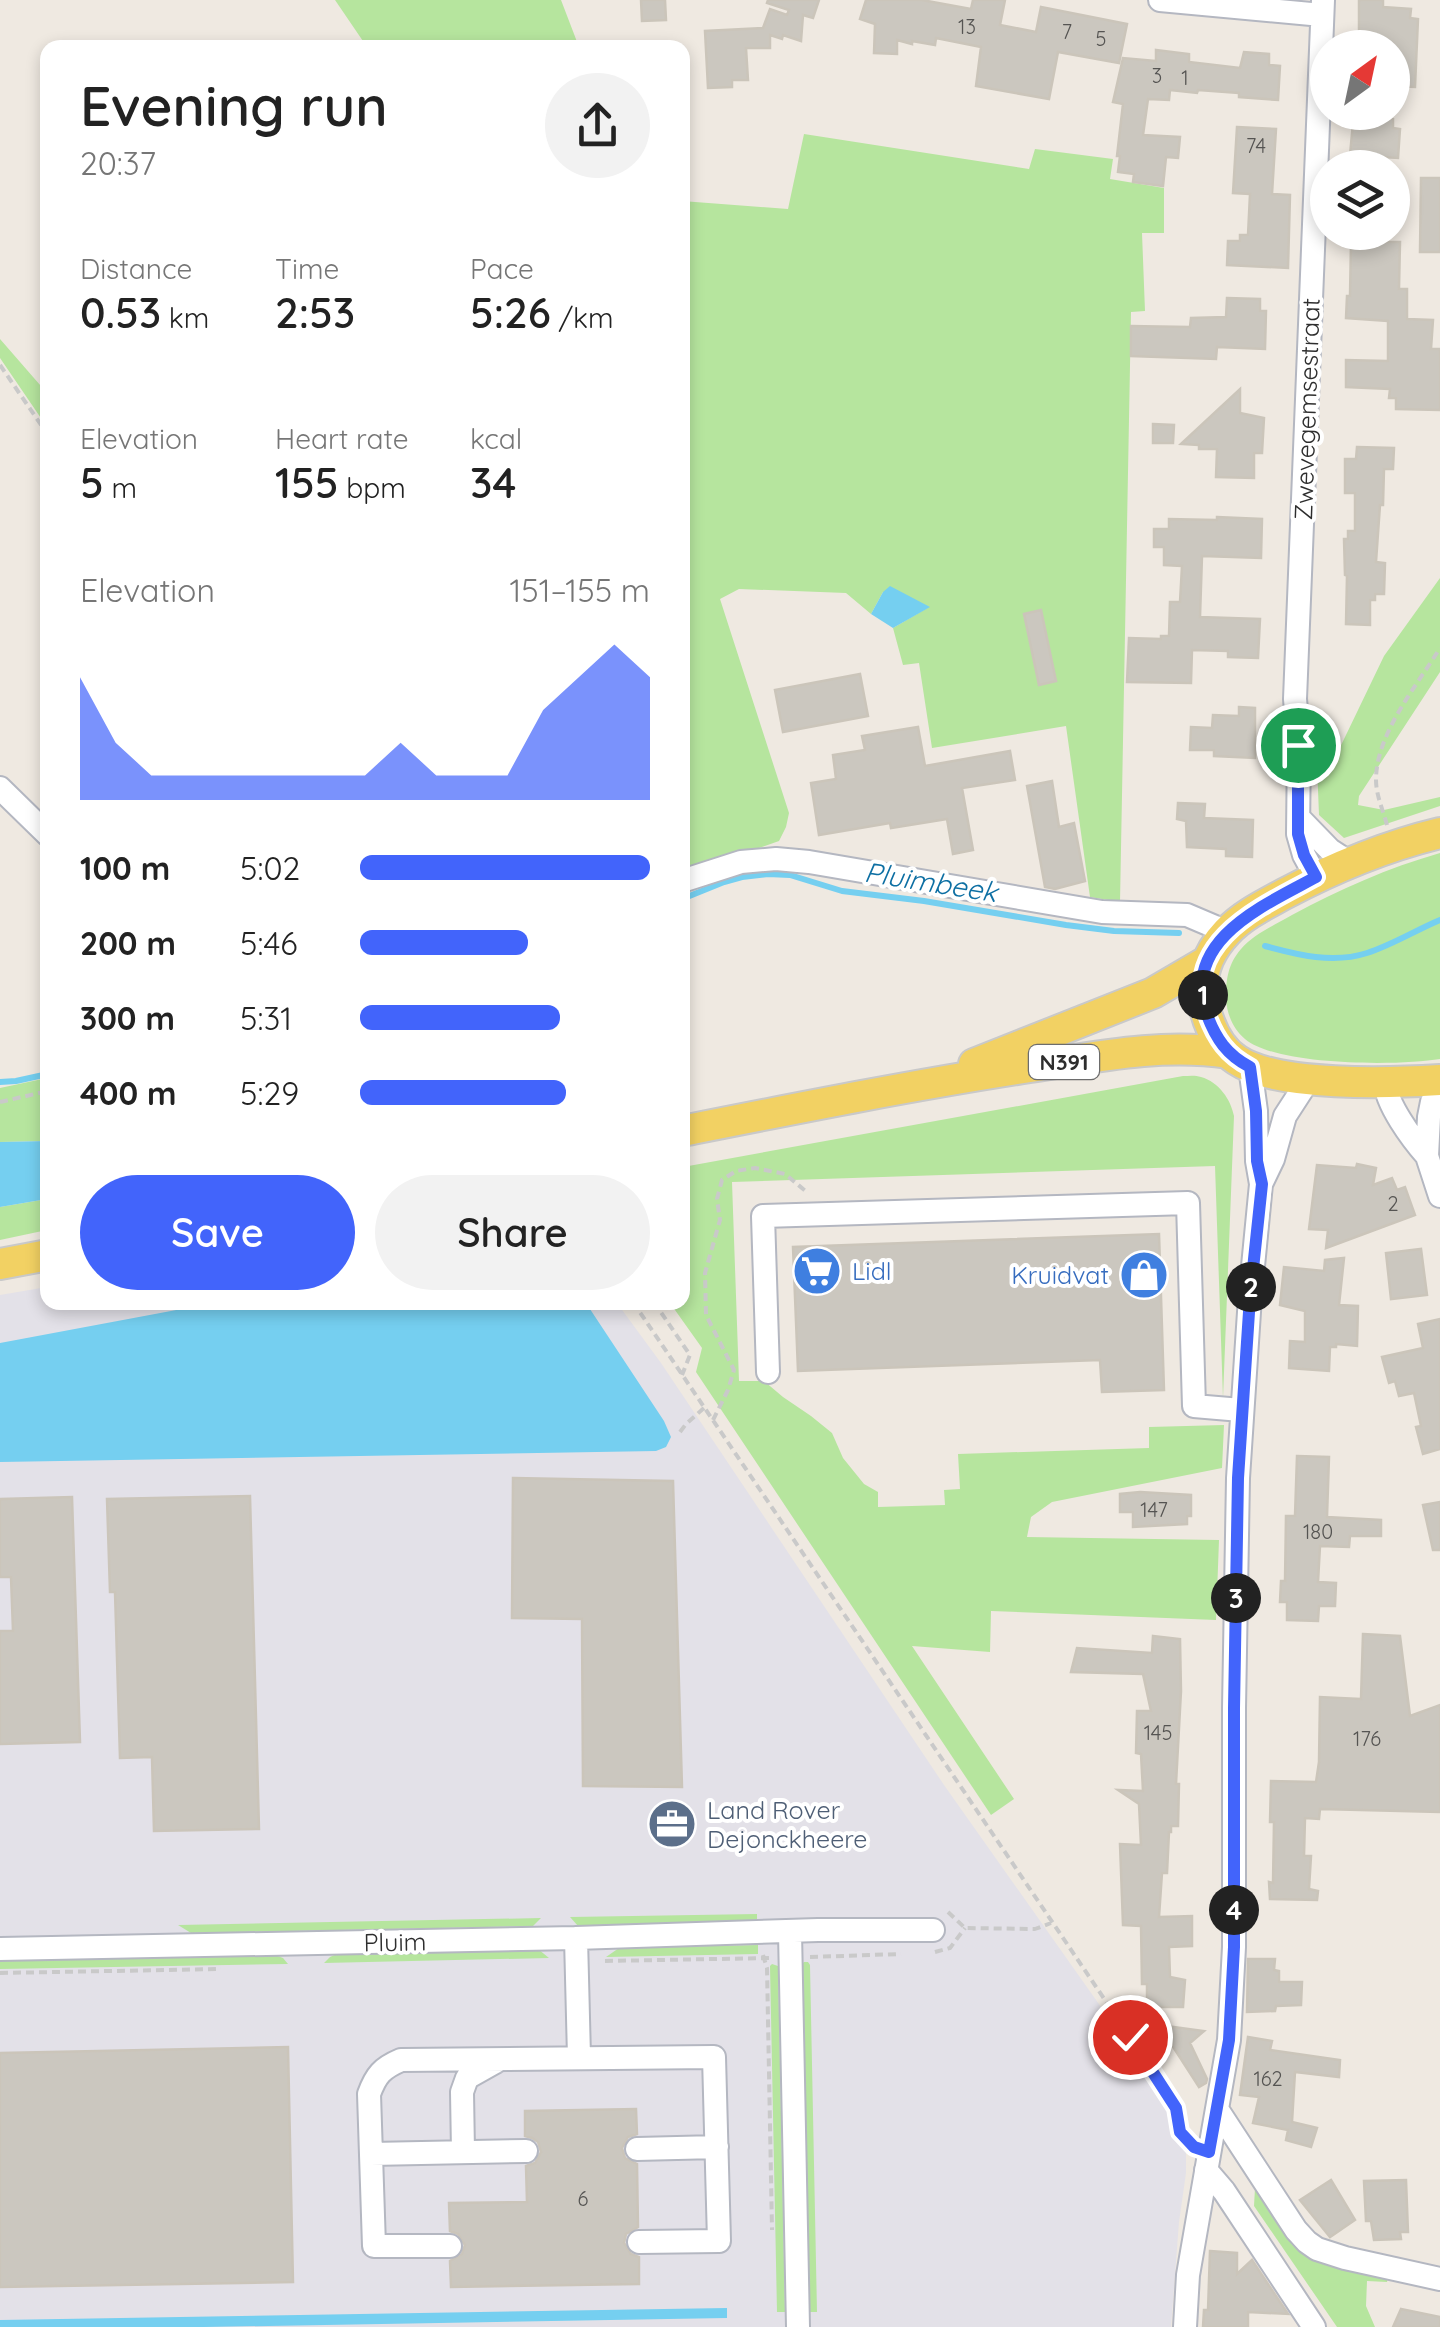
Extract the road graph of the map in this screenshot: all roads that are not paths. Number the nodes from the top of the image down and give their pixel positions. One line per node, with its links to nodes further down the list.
1 (1160, 0): 2 (street)
2 (1323, 8): 4 (street, Zwevegemsestraat)
3 (0, 788): 5 (street)
4 (1300, 818): 7 (street); 8 (street, Zwevegemsestraat)
5 (40, 827)
6 (1440, 832): 7 (main road, N391)
7 (1350, 863): 8 (main road, N391)
8 (1316, 877): 10 (main road, N391)
9 (690, 878): 10 (street)
10 (1227, 932): 11 (main road, N391)
11 (1206, 962): 12 (main road); 16 (main road, N391)
12 (1239, 1060): 13 (main road, N391); 16 (main road, N391); 19 (street)
13 (1309, 1078): 15 (main road, N391); 19 (street)
14 (1440, 1080): 15 (main road, N391); 18 (street)
15 (1385, 1082): 18 (street)
16 (925, 1083): 17 (main road, N391)
17 (690, 1129)
18 (1427, 1156): 20 (street)
19 (1262, 1184): 24 (street)
20 (1440, 1196)
21 (40, 1256): 22 (main road)
22 (0, 1264)
23 (768, 1372): 24 (street)
24 (1241, 1410): 31 (street)
25 (934, 1930): 26 (street, Pluim)
26 (790, 1932): 27 (street, Pluim); 41 (street)
27 (576, 1938): 28 (street, Pluim); 29 (street)
28 (0, 1949)
29 (579, 2057): 30 (street); 32 (street)
30 (502, 2058): 35 (street); 36 (street)
31 (1217, 2109): 37 (street); 40 (street)
32 (717, 2148): 33 (street); 38 (street)
33 (637, 2149)
34 (526, 2151): 35 (street)
35 (463, 2152): 36 (street)
36 (371, 2154): 39 (street)
37 (1208, 2161): 42 (street); 43 (street)
38 (638, 2242)
39 (450, 2246)
40 (1440, 2279)
41 (798, 2327)
42 (1185, 2327)
43 (1314, 2327)

